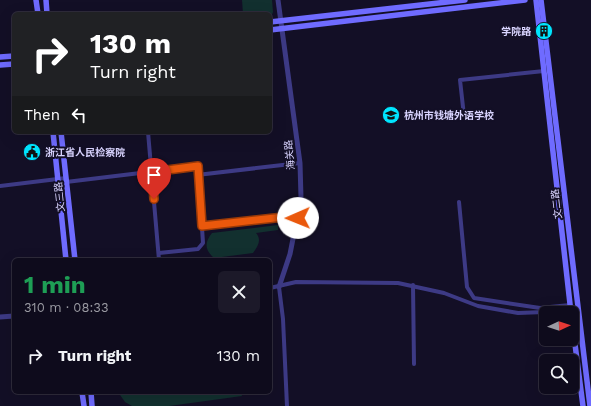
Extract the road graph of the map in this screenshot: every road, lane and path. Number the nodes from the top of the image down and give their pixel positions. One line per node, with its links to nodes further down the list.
1 (36, 0): 8 (main road)
2 (46, 0): 9 (main road)
3 (278, 0): 10 (street, 海关路)
4 (464, 0): 10 (main road)
5 (525, 0): 12 (main road)
6 (536, 0): 18 (main road, 文二路)
7 (541, 0): 51 (main road, 文二路)
8 (38, 12)
9 (47, 12)
10 (280, 20): 11 (main road); 12 (street, 海关路)
11 (272, 22)
12 (281, 28): 13 (main road); 23 (street, 海关路)
13 (272, 30)
14 (12, 56): 15 (main road)
15 (0, 57)
16 (12, 64): 17 (main road)
17 (0, 65)
18 (544, 71): 19 (street); 39 (main road, 文二路)
19 (464, 116)
20 (53, 134): 26 (main road, 文三路)
21 (61, 134): 27 (main road, 文三路)
22 (148, 134): 24 (street)
23 (300, 163): 25 (street); 30 (street, 海关路)
24 (152, 172): 25 (street); 27 (street); 32 (street)
25 (197, 175): 31 (street)
26 (58, 179): 27 (street); 28 (street); 33 (main road, 文三路)
27 (66, 180): 34 (main road, 文三路)
28 (0, 186)
29 (460, 202): 39 (street)
30 (298, 218): 31 (street); 37 (street, 海关路)
31 (202, 226): 32 (street)
32 (159, 253): 35 (street)
33 (66, 258)
34 (75, 258)
35 (159, 258)
36 (413, 285): 37 (street); 40 (street); 44 (street)
37 (280, 287): 38 (street); 49 (street)
38 (272, 288)
39 (570, 305)
40 (539, 313)
41 (12, 316): 42 (street)
42 (0, 317)
43 (575, 346): 50 (main road)
44 (414, 364)
45 (82, 394): 47 (main road)
46 (91, 394): 48 (main road)
47 (84, 406)
48 (92, 406)
49 (287, 406)
50 (583, 406)
51 (590, 406)

